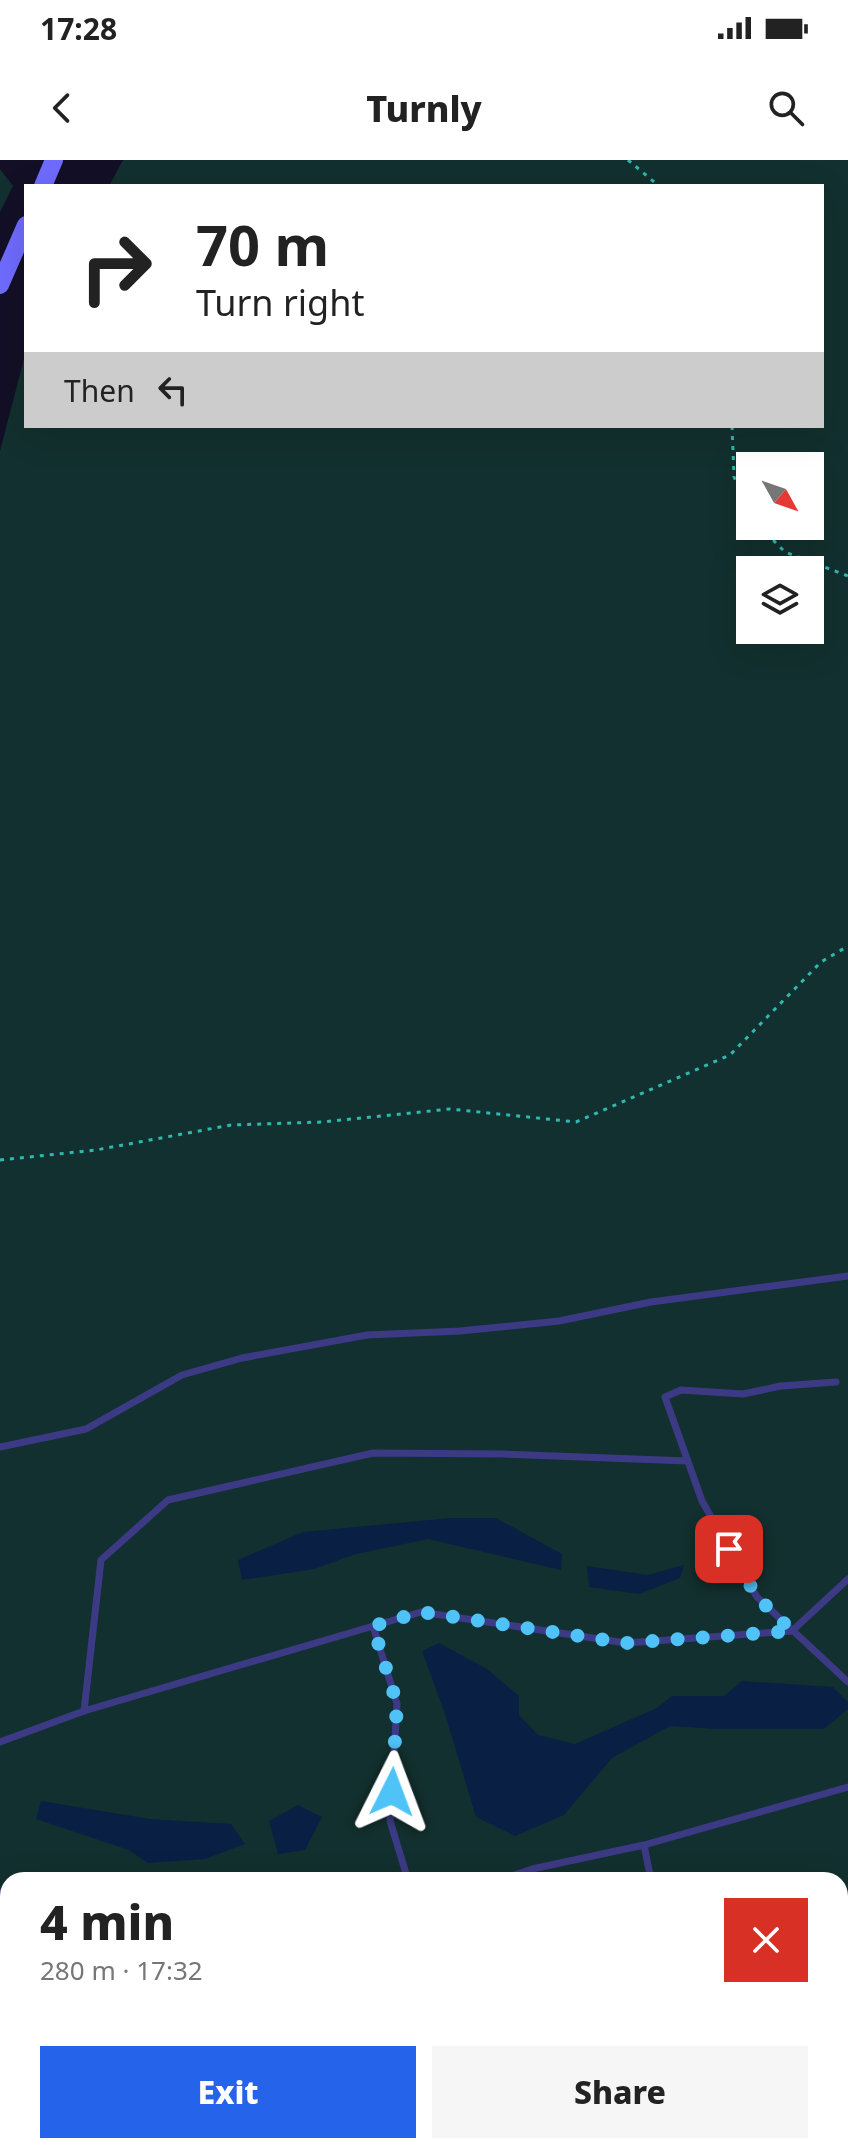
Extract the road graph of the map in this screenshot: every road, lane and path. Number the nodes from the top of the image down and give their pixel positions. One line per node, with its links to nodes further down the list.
1 (54, 160): 3 (street)
2 (628, 160): 4 (path)
3 (44, 184)
4 (657, 184)
5 (24, 230): 6 (street)
6 (0, 285)
7 (732, 428): 8 (path)
8 (736, 481)
9 (773, 540): 10 (path)
10 (848, 576)
11 (848, 946): 12 (path)
12 (0, 1160)
13 (848, 1276): 15 (lane)
14 (836, 1382): 16 (lane)
15 (0, 1447)
16 (688, 1461): 19 (lane); 21 (lane)
17 (848, 1579): 19 (lane)
18 (373, 1626): 19 (lane); 21 (lane); 25 (lane)
19 (792, 1631): 20 (lane)
20 (848, 1682)
21 (84, 1711): 22 (lane)
22 (0, 1742)
23 (848, 1787): 24 (lane)
24 (644, 1845): 26 (lane); 27 (lane)
25 (406, 1872)
26 (523, 1872)
27 (649, 1872)

